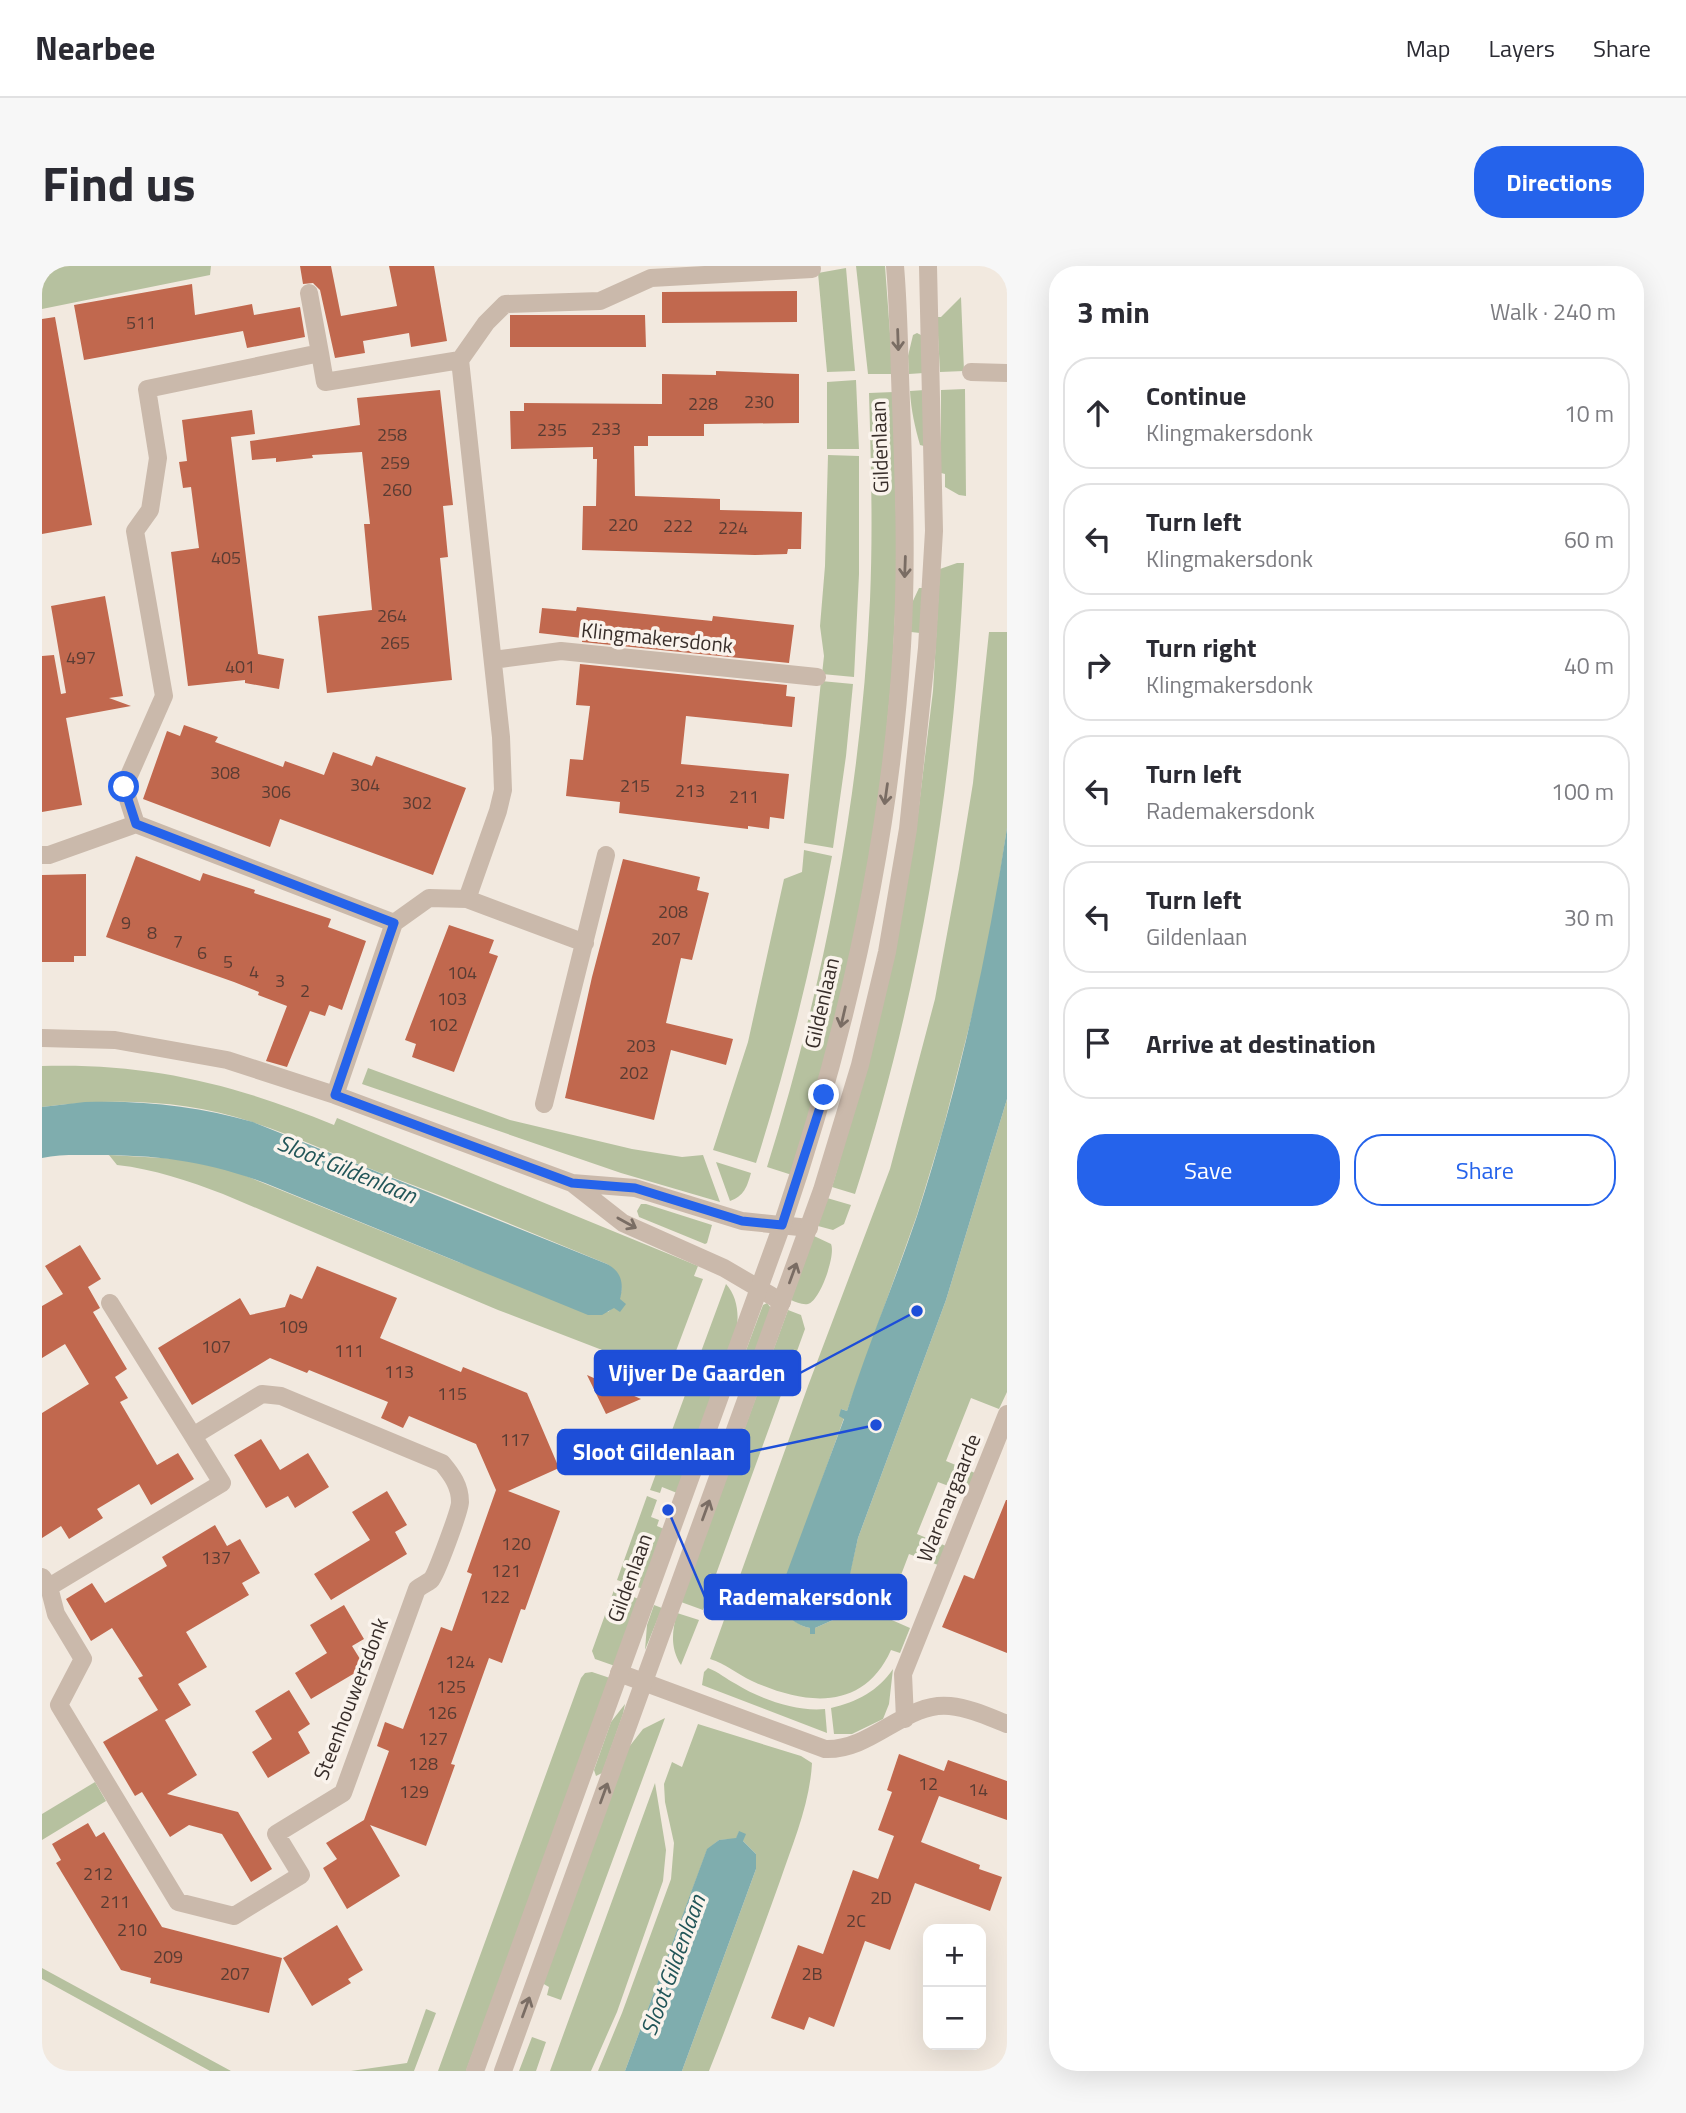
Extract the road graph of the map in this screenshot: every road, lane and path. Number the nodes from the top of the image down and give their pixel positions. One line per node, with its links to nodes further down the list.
1 (894, 266): 21 (street, Gildenlaan, one-way to 21)
2 (928, 266): 22 (street)
3 (813, 269): 6 (street)
4 (309, 293): 5 (street)
5 (320, 354): 6 (street); 11 (street)
6 (460, 360): 9 (street)
7 (971, 372): 8 (street)
8 (1007, 373)
9 (493, 660): 10 (street, Klingmakersdonk); 14 (street)
10 (817, 677)
11 (136, 824): 12 (street); 15 (street)
12 (42, 855)
13 (606, 855): 16 (street)
14 (467, 899): 15 (street); 16 (street)
15 (394, 923): 18 (street)
16 (585, 943): 19 (street)
17 (42, 1038): 18 (street)
18 (335, 1095): 20 (street)
19 (544, 1104)
20 (572, 1183): 21 (street); 23 (street, one-way to 23)
21 (782, 1225): 22 (street); 23 (street, Gildenlaan)
22 (809, 1228): 24 (street, one-way to 22)
23 (759, 1289): 24 (street); 29 (street, Gildenlaan)
24 (782, 1302): 30 (street, one-way to 24)
25 (110, 1303): 27 (street, Steenhouwersdonk)
26 (1007, 1413): 31 (street, Warenargaarde)
27 (193, 1436): 28 (street, Steenhouwersdonk); 28 (street, Steenhouwersdonk)
28 (45, 1582)
29 (619, 1673): 30 (street); 33 (street, Gildenlaan)
30 (644, 1682): 31 (street); 34 (street, one-way to 30)
31 (905, 1718): 32 (street)
32 (1007, 1724)
33 (475, 2071)
34 (503, 2071)

